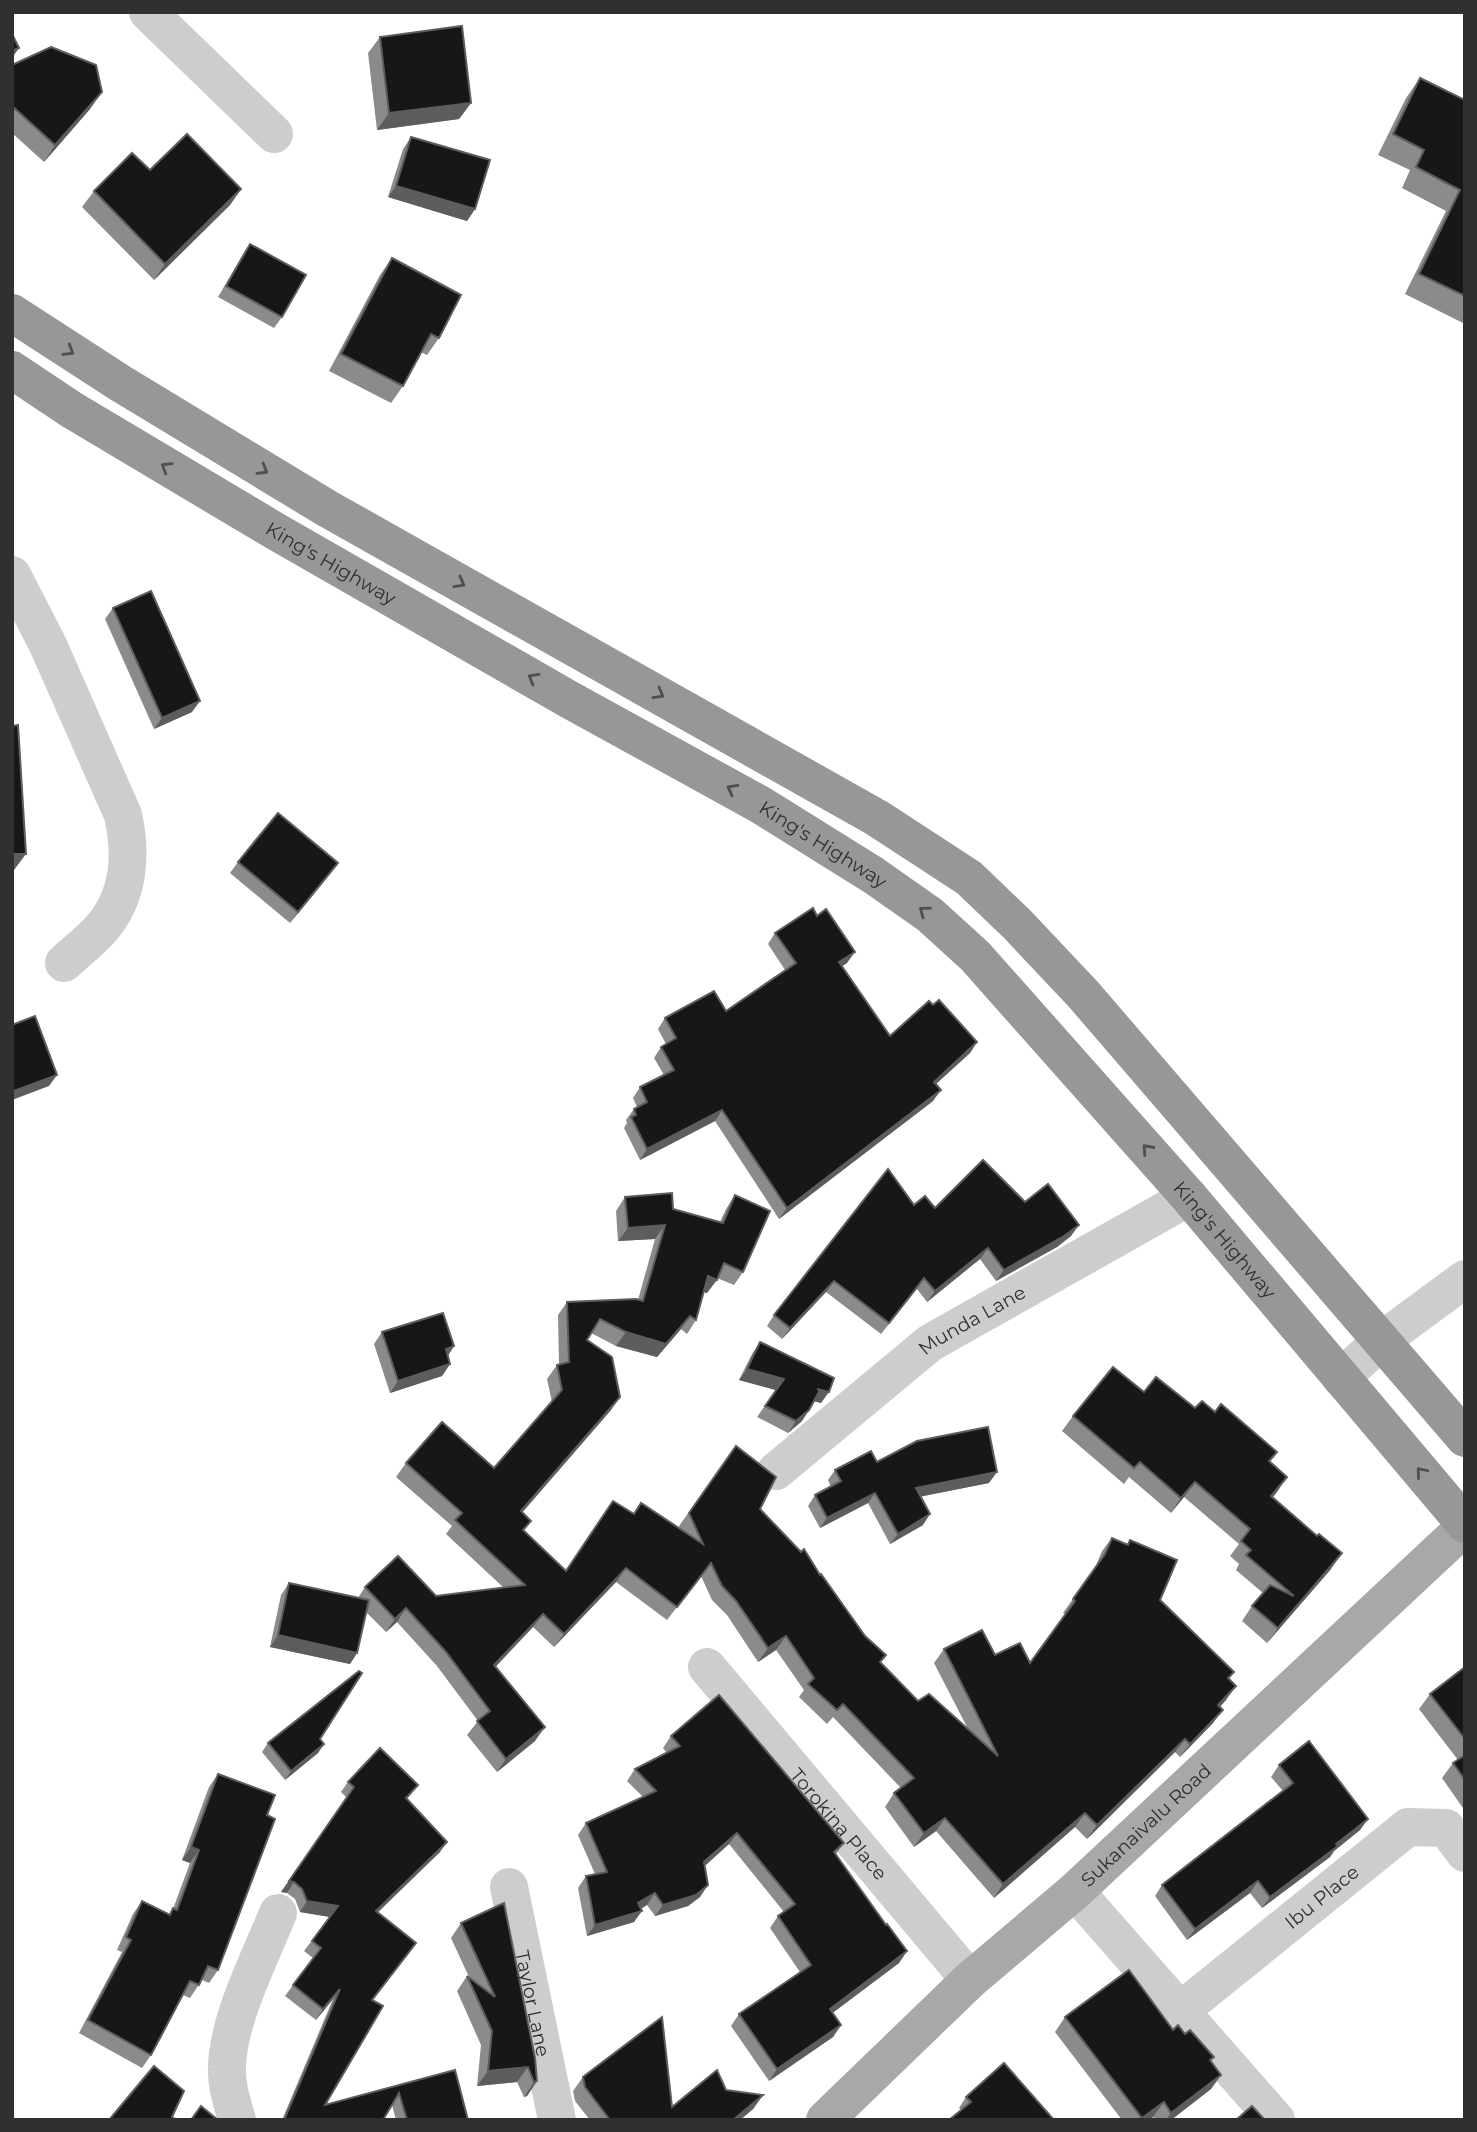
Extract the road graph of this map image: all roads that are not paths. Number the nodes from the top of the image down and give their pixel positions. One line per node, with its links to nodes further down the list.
1 (148, 12): 2 (street)
2 (274, 134)
3 (12, 313): 9 (highway, one-way to 9)
4 (12, 370): 7 (highway, King's Highway, one-way to 4)
5 (12, 575): 6 (street)
6 (64, 963)
7 (1189, 1197): 10 (highway, King's Highway); 12 (street, Munda Lane)
8 (1465, 1279): 9 (street)
9 (1382, 1340): 10 (street); 11 (highway)
10 (1341, 1378): 13 (highway, King's Highway, one-way to 10)
11 (1465, 1438)
12 (776, 1471)
13 (1465, 1526): 17 (main road, Sukanaivalu Road)
14 (707, 1667): 19 (street, Torokina Place)
15 (1465, 1853): 20 (street, Ibu Place)
16 (509, 1887): 22 (street, Taylor Lane)
17 (1075, 1891): 19 (main road, Sukanaivalu Road); 20 (street)
18 (278, 1913): 21 (street)
19 (970, 1980): 23 (main road, Sukanaivalu Road)
20 (1180, 2011): 24 (street)
21 (237, 2120)
22 (557, 2120)
23 (825, 2120)
24 (1276, 2120)

